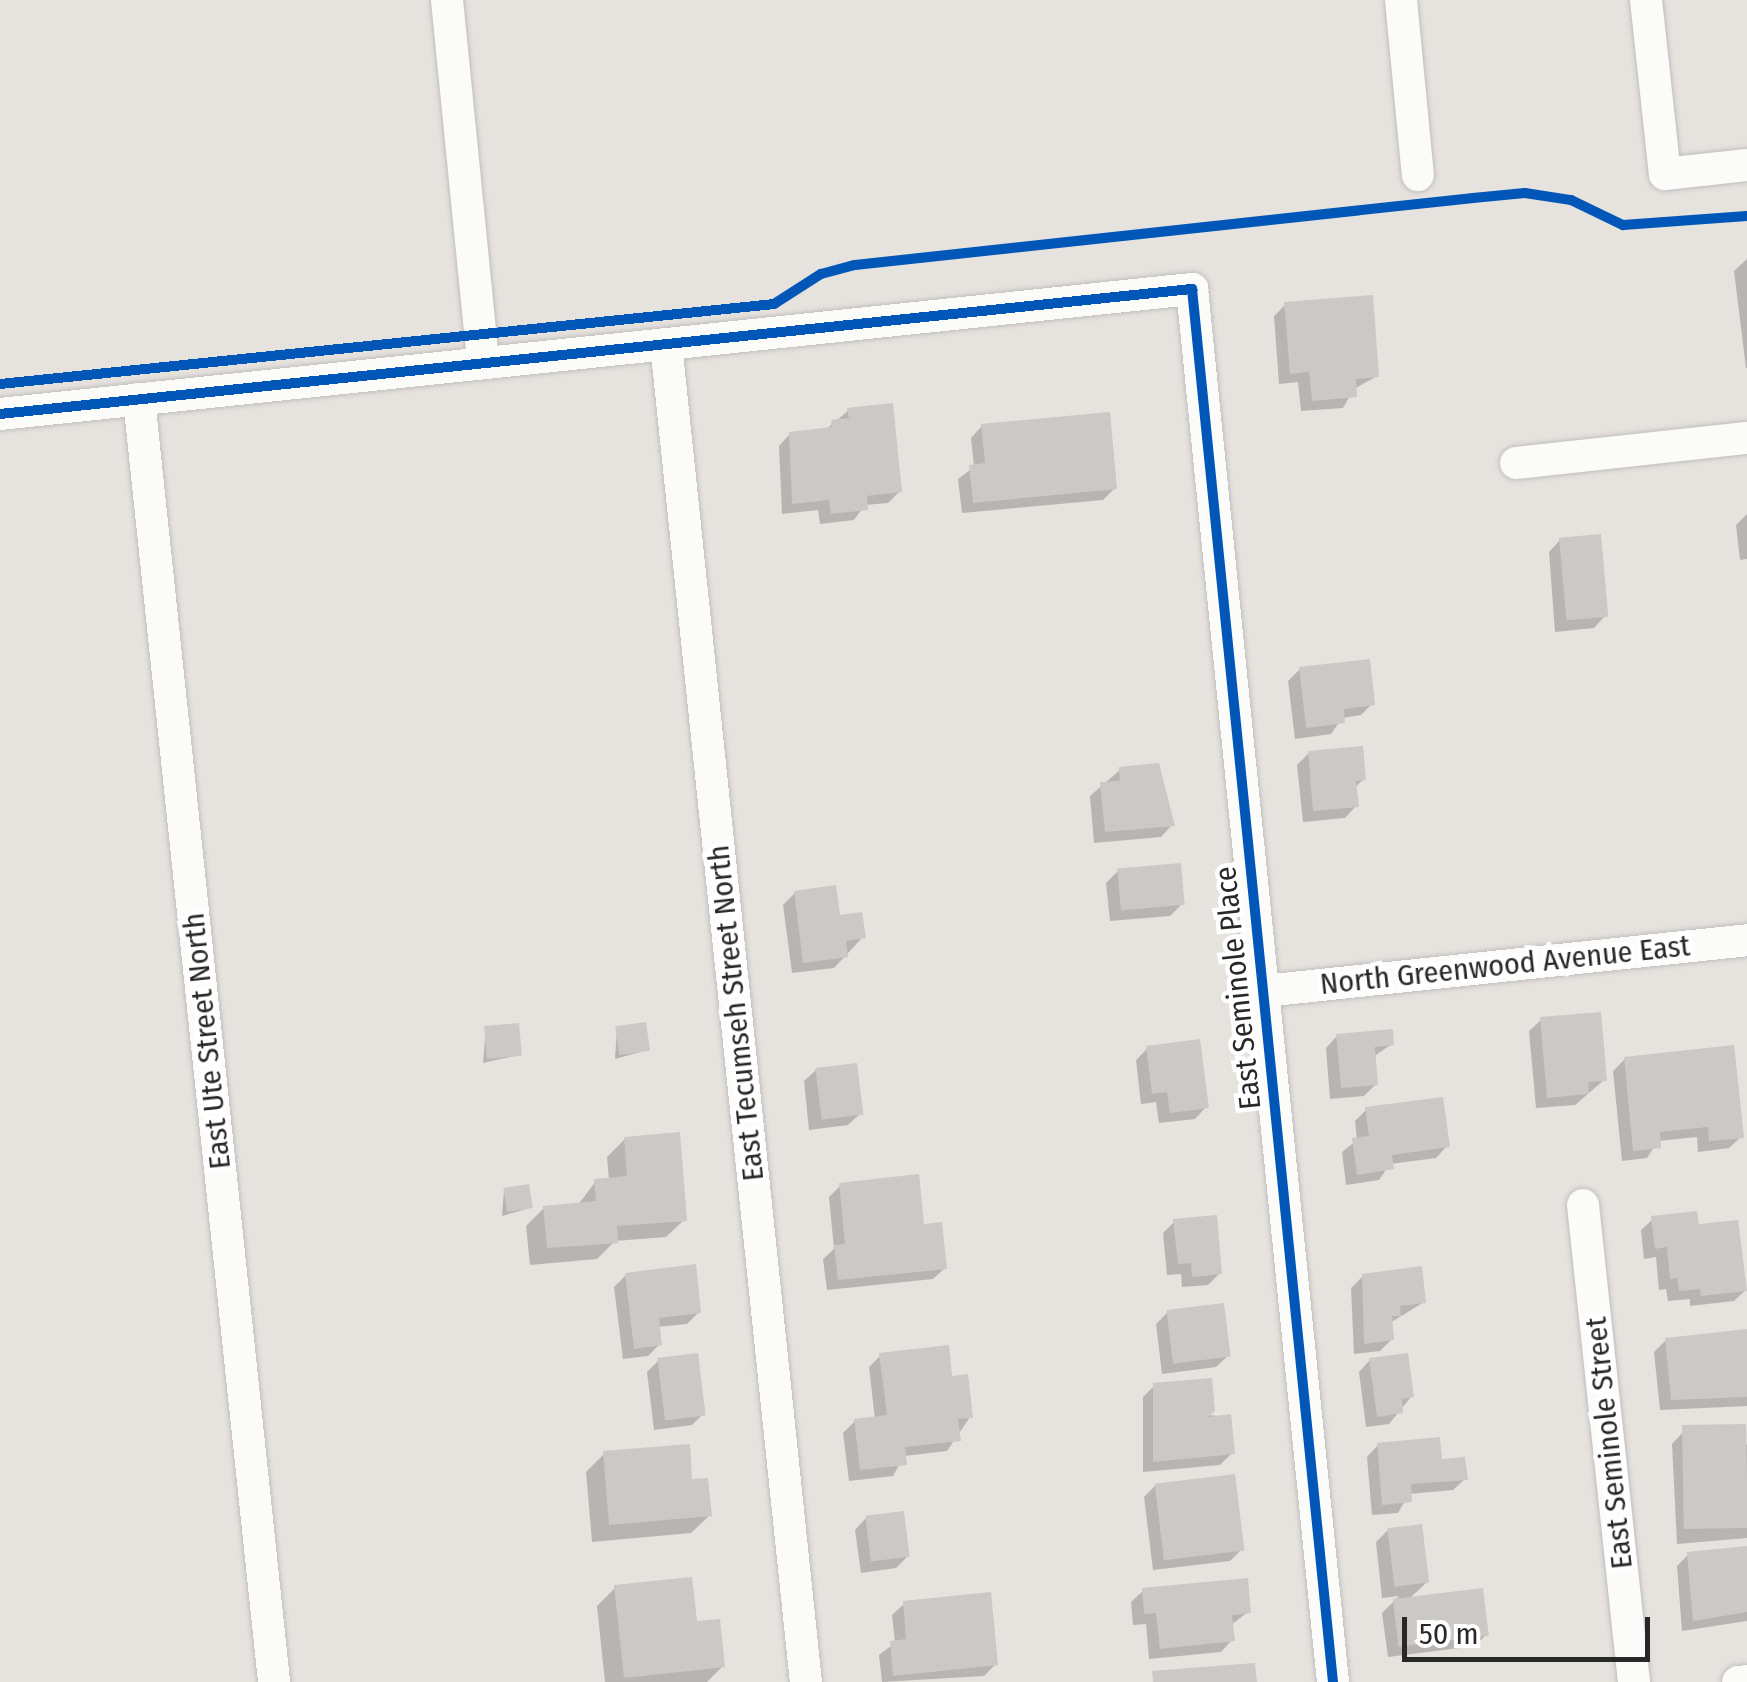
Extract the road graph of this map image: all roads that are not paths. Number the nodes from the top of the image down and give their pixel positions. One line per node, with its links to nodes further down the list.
1 (448, 0): 7 (street)
2 (1401, 0): 5 (street)
3 (1646, 0): 4 (street)
4 (1747, 164)
5 (1418, 175)
6 (666, 344): 7 (street); 13 (street, East Seminole Place); 17 (street, East Tecumseh Street North)
7 (483, 363): 8 (street)
8 (139, 399): 9 (street); 16 (street, East Ute Street North)
9 (0, 414)
10 (1747, 438): 11 (street)
11 (1516, 463)
12 (1747, 940): 13 (street, North Greenwood Avenue East)
13 (1264, 991): 18 (street, East Seminole Place)
14 (1584, 1204): 19 (street, East Seminole Street)
15 (1747, 1681): 20 (street)
16 (274, 1682)
17 (806, 1682)
18 (1334, 1682)
19 (1634, 1682)
20 (1738, 1682)

